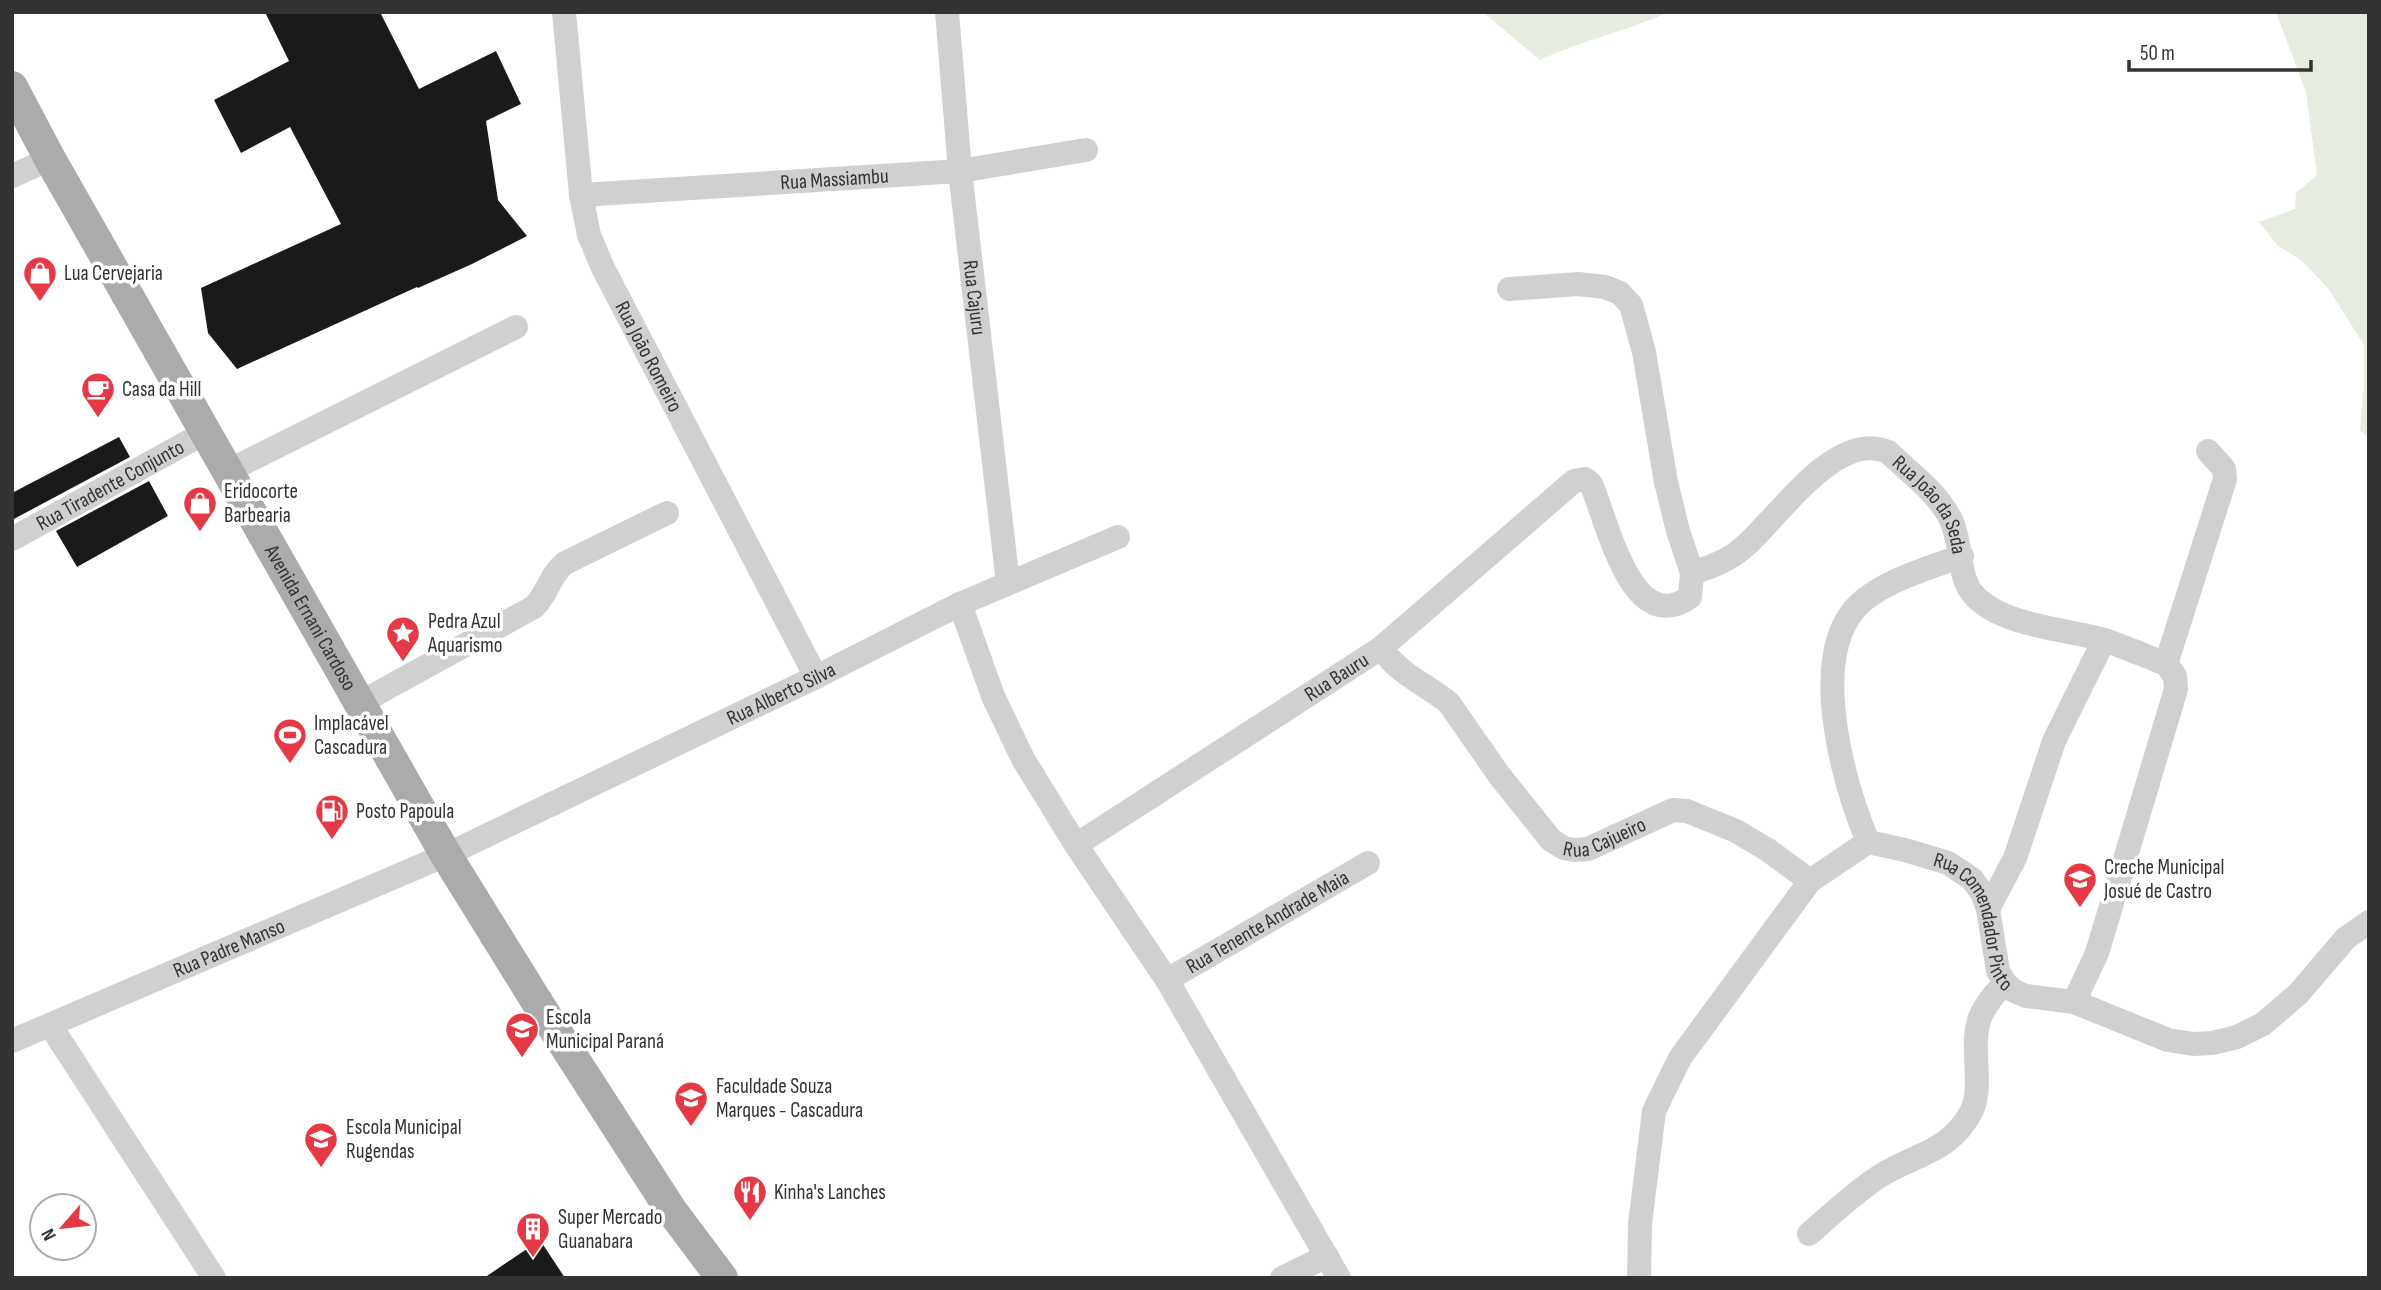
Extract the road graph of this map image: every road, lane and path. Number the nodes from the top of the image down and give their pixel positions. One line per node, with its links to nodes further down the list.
1 (564, 12): 8 (street, Rua João Romeiro)
2 (947, 12): 6 (street, Rua Cajuru)
3 (12, 87): 5 (main road, Avenida Ernani Cardoso)
4 (1086, 150): 6 (street, Rua Massiambu)
5 (50, 159): 7 (street); 11 (main road, Avenida Ernani Cardoso)
6 (960, 171): 8 (street, Rua Massiambu); 19 (street, Rua Cajuru)
7 (12, 176)
8 (581, 195): 24 (street, Rua João Romeiro)
9 (1509, 289): 18 (street)
10 (516, 327): 13 (street)
11 (206, 432): 13 (main road, Avenida Ernani Cardoso); 16 (street, Rua Tiradente Conjunto)
12 (2208, 451): 23 (street)
13 (228, 471): 25 (main road, Avenida Ernani Cardoso)
14 (667, 513): 25 (street)
15 (1118, 537): 19 (street, Rua Alberto Silva)
16 (12, 539)
17 (1962, 556): 18 (street, Rua Joāo da Seda); 21 (street, Rua Joāo da Seda); 26 (street)
18 (1692, 573): 22 (street, Rua Bauru)
19 (1008, 583): 20 (street, Rua Alberto Silva)
20 (961, 604): 24 (street, Rua Alberto Silva); 27 (street)
21 (2104, 640): 23 (street, Rua Joāo da Seda); 31 (street)
22 (1381, 648): 27 (street, Rua Bauru); 30 (street, Rua Cajueiro)
23 (2166, 664): 35 (street)
24 (816, 677): 28 (street, Rua Alberto Silva)
25 (358, 704): 28 (main road, Avenida Ernani Cardoso)
26 (1868, 842): 30 (street); 31 (street, Rua Comendador Pinto)
27 (1076, 845): 33 (street)
28 (446, 855): 36 (street, Rua Padre Manso); 41 (main road, Avenida Ernani Cardoso)
29 (1367, 863): 33 (street, Rua Tenente Andrade Maia)
30 (1810, 881): 43 (street)
31 (1988, 909): 34 (street, Rua Comendador Pinto)
32 (2369, 922): 35 (street, Rua Comendador Pinto)
33 (1167, 980): 39 (street)
34 (2005, 983): 35 (street, Rua Comendador Pinto); 38 (street)
35 (2074, 1002)
36 (50, 1025): 37 (street, Rua Padre Manso); 40 (street)
37 (12, 1041)
38 (1809, 1234)
39 (1333, 1267): 42 (street)
40 (214, 1278)
41 (722, 1278)
42 (1282, 1278)
43 (1639, 1278)

